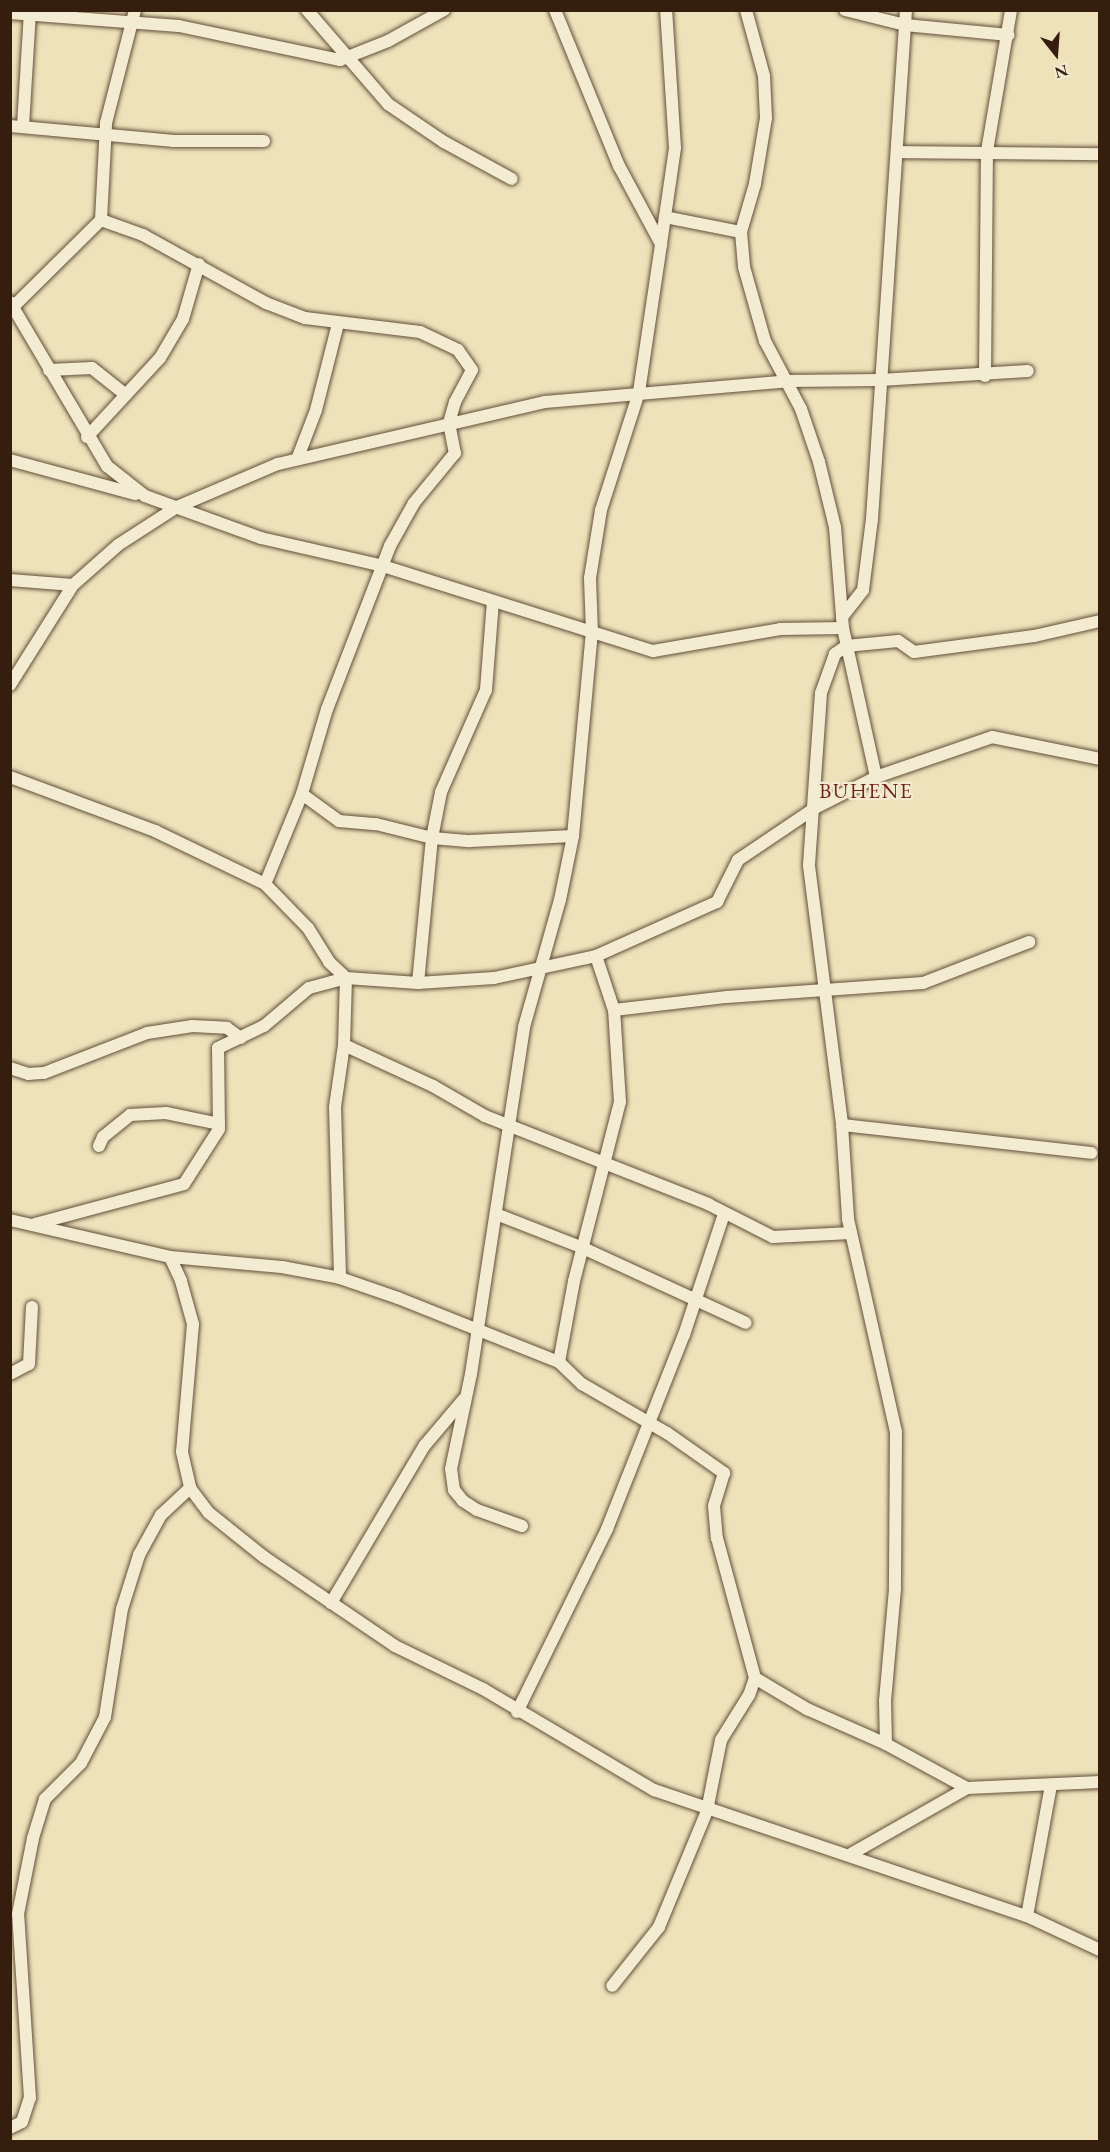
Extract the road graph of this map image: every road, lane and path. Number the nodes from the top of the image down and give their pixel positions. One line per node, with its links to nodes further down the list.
1 (307, 10): 14 (street)
2 (444, 10): 14 (street)
3 (555, 10): 25 (street)
4 (666, 10): 22 (street)
5 (746, 10): 24 (street)
6 (845, 10): 12 (street)
7 (906, 10): 12 (street)
8 (1011, 10): 13 (street)
9 (29, 12): 10 (street); 11 (street); 15 (street)
10 (10, 13)
11 (133, 15): 14 (street); 16 (street)
12 (905, 25): 13 (street); 19 (street)
13 (1009, 35): 18 (street)
14 (352, 58): 21 (street)
15 (17, 126): 16 (street)
16 (105, 134): 17 (street); 23 (street)
17 (264, 141)
18 (987, 151): 19 (street); 20 (street); 31 (street)
19 (897, 152): 32 (street)
20 (1100, 154)
21 (512, 179)
22 (665, 218): 24 (street); 25 (street)
23 (101, 220): 26 (street); 27 (street)
24 (741, 232): 33 (street)
25 (661, 244): 34 (street)
26 (199, 264): 28 (street); 35 (street)
27 (12, 304): 29 (street)
28 (338, 324): 36 (street); 38 (street)
29 (49, 370): 35 (street); 37 (street)
30 (1028, 371): 31 (street)
31 (985, 376): 32 (street)
32 (880, 380): 33 (street); 47 (street)
33 (788, 381): 34 (street); 47 (street)
34 (639, 392): 36 (street); 48 (street)
35 (126, 395): 37 (street)
36 (448, 423): 38 (street); 42 (street)
37 (87, 437): 40 (street)
38 (298, 458): 41 (street)
39 (10, 460): 40 (street)
40 (145, 496): 41 (street)
41 (177, 507): 42 (street); 44 (street)
42 (383, 566): 45 (street); 54 (street)
43 (10, 580): 44 (street)
44 (73, 585): 50 (street)
45 (493, 601): 48 (street); 57 (street)
46 (1100, 621): 49 (street)
47 (842, 622): 48 (street); 49 (street)
48 (592, 633): 56 (street)
49 (846, 646): 53 (street); 55 (street)
50 (10, 685)
51 (1100, 759): 53 (street)
52 (10, 777): 58 (street)
53 (876, 777): 55 (street)
54 (302, 794): 57 (street); 58 (street)
55 (815, 808): 60 (street); 64 (street)
56 (573, 836): 57 (street); 61 (street)
57 (432, 838): 63 (street)
58 (265, 884): 62 (street)
59 (1029, 942): 64 (street)
60 (596, 956): 61 (street); 65 (street)
61 (540, 970): 63 (street); 71 (street)
62 (346, 978): 63 (street); 66 (street); 67 (street)
63 (418, 983)
64 (822, 992): 65 (street); 70 (street)
65 (614, 1010): 74 (street)
66 (241, 1038): 68 (street); 69 (street)
67 (344, 1045): 71 (street); 82 (street)
68 (10, 1068)
69 (219, 1124): 72 (street); 78 (street)
70 (842, 1125): 73 (street); 79 (street)
71 (510, 1127): 74 (street); 75 (street)
72 (99, 1146)
73 (1091, 1153)
74 (603, 1164): 76 (street); 80 (street)
75 (496, 1214): 80 (street); 86 (street)
76 (724, 1214): 79 (street); 83 (street)
77 (10, 1220): 78 (street)
78 (31, 1225): 81 (street)
79 (852, 1233): 96 (street)
80 (583, 1248): 83 (street); 87 (street)
81 (170, 1257): 82 (street); 91 (street)
82 (340, 1278): 86 (street)
83 (696, 1300): 85 (street); 90 (street)
84 (32, 1307): 88 (street)
85 (746, 1323)
86 (478, 1327): 87 (street); 89 (street)
87 (559, 1362): 90 (street)
88 (10, 1374)
89 (467, 1395): 92 (street); 93 (street)
90 (647, 1422): 94 (street); 95 (street)
91 (190, 1488): 93 (street); 105 (street)
92 (522, 1526)
93 (331, 1603): 95 (street)
94 (755, 1678): 96 (street); 100 (street)
95 (517, 1712): 100 (street)
96 (886, 1744): 99 (street)
97 (1100, 1782): 98 (street)
98 (1051, 1785): 99 (street); 102 (street)
99 (967, 1788): 101 (street)
100 (707, 1811): 101 (street); 104 (street)
101 (851, 1854): 102 (street)
102 (1027, 1916): 103 (street)
103 (1100, 1950)
104 (612, 1986)
105 (10, 2128)

